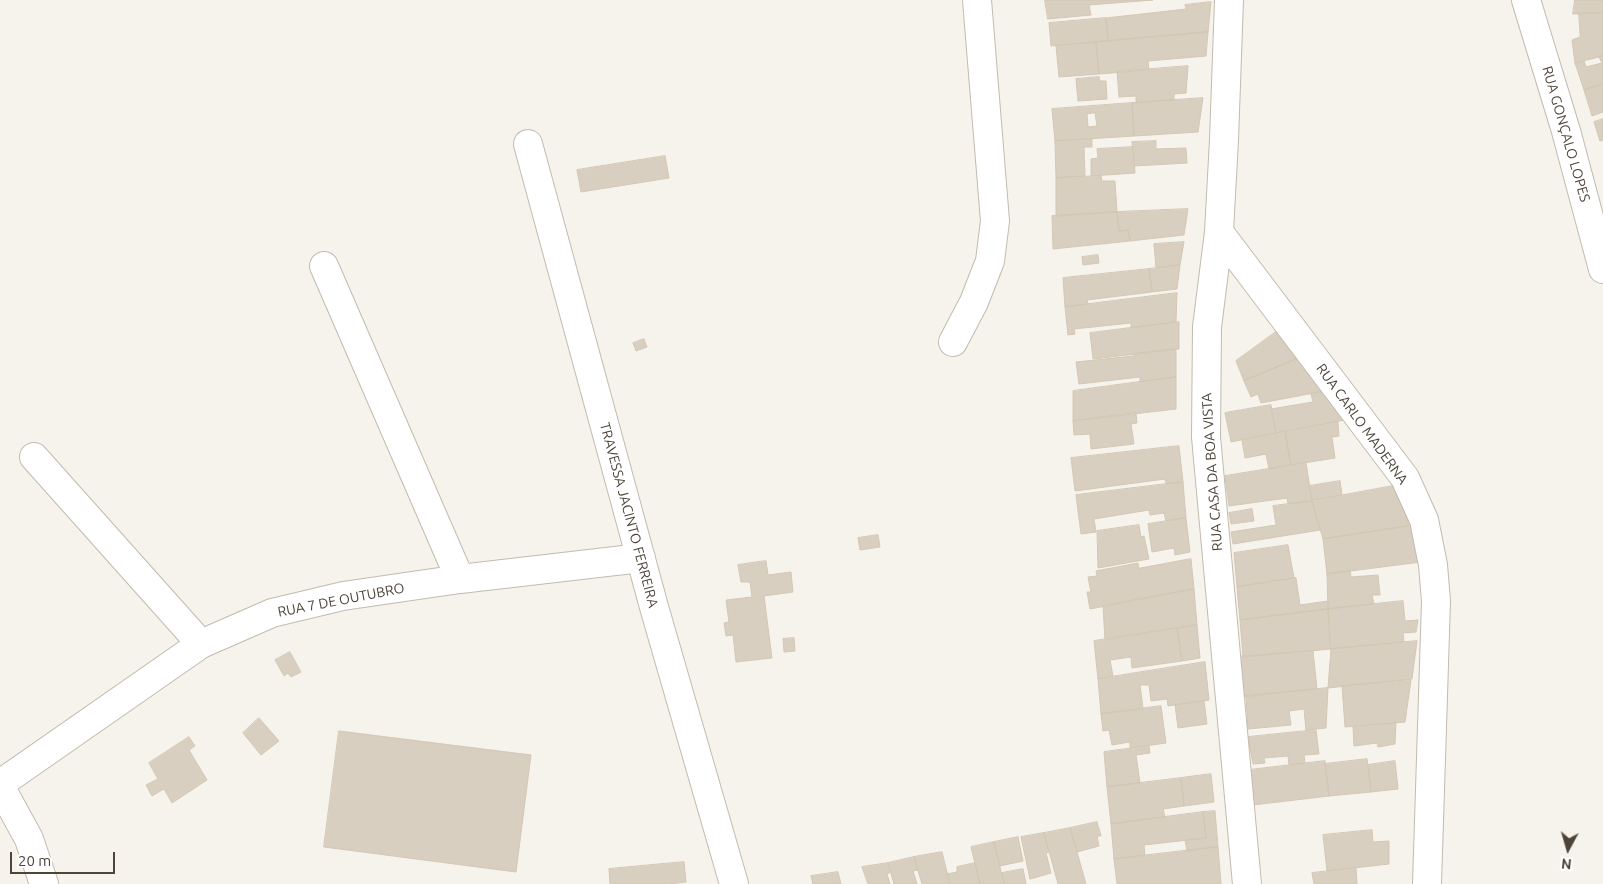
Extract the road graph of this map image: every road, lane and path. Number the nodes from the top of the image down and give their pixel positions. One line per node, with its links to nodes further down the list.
1 (977, 0): 8 (street)
2 (1229, 0): 5 (street, RUA CASA DA BOA VISTA)
3 (1527, 2): 7 (street, RUA GONÇALO LOPES)
4 (528, 144): 10 (street, TRAVESSA JACINTO FERREIRA)
5 (1218, 232): 16 (street, RUA CASA DA BOA VISTA); 17 (street, RUA CARLO MADERNA)
6 (324, 266): 11 (street)
7 (1603, 269)
8 (953, 342)
9 (34, 457): 12 (street)
10 (641, 558): 11 (street, RUA 7 DE OUTUBRO); 15 (street, TRAVESSA JACINTO FERREIRA)
11 (460, 579): 12 (street, RUA 7 DE OUTUBRO)
12 (201, 644): 13 (street, RUA 7 DE OUTUBRO)
13 (0, 785): 14 (street)
14 (44, 884)
15 (734, 884)
16 (1247, 884)
17 (1427, 884)

